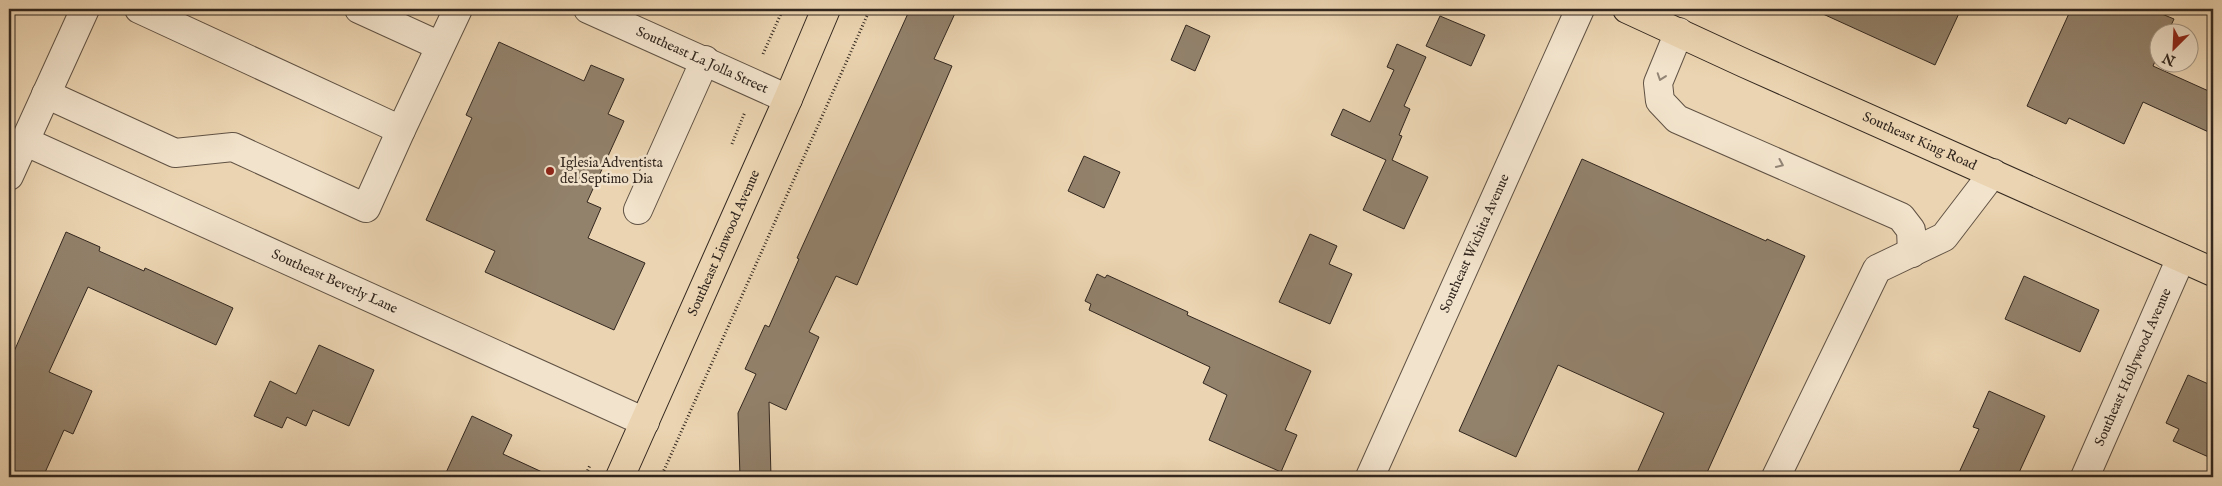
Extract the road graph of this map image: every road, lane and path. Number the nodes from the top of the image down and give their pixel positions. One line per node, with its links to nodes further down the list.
1 (85, 9): 13 (street)
2 (359, 9): 11 (street)
3 (458, 9): 11 (street)
4 (588, 9): 12 (street, Southeast La Jolla Street)
5 (826, 9): 14 (main road, Southeast Linwood Avenue)
6 (870, 9): 25 (path)
7 (1580, 9): 26 (street, Southeast Wichita Avenue)
8 (1627, 9): 10 (main road, Southeast King Road)
9 (154, 12): 15 (street)
10 (1680, 32): 17 (main road, Southeast King Road); 20 (street, one-way to 20)
11 (440, 46): 15 (street)
12 (704, 60): 14 (street, Southeast La Jolla Street); 19 (street)
13 (46, 94): 15 (street); 16 (street)
14 (788, 99): 23 (main road, Southeast Linwood Avenue)
15 (401, 130)
16 (24, 141): 18 (street); 23 (street, Southeast Beverly Lane)
17 (1993, 174): 20 (street); 21 (main road, Southeast King Road)
18 (9, 176)
19 (638, 210)
20 (1912, 253): 27 (street)
21 (2181, 258): 22 (main road, Southeast King Road); 28 (street, Southeast Hollywood Avenue)
22 (2213, 272)
23 (645, 422): 24 (main road, Southeast Linwood Avenue)
24 (620, 477)
25 (661, 477)
26 (1370, 477)
27 (1776, 477)
28 (2085, 477)

